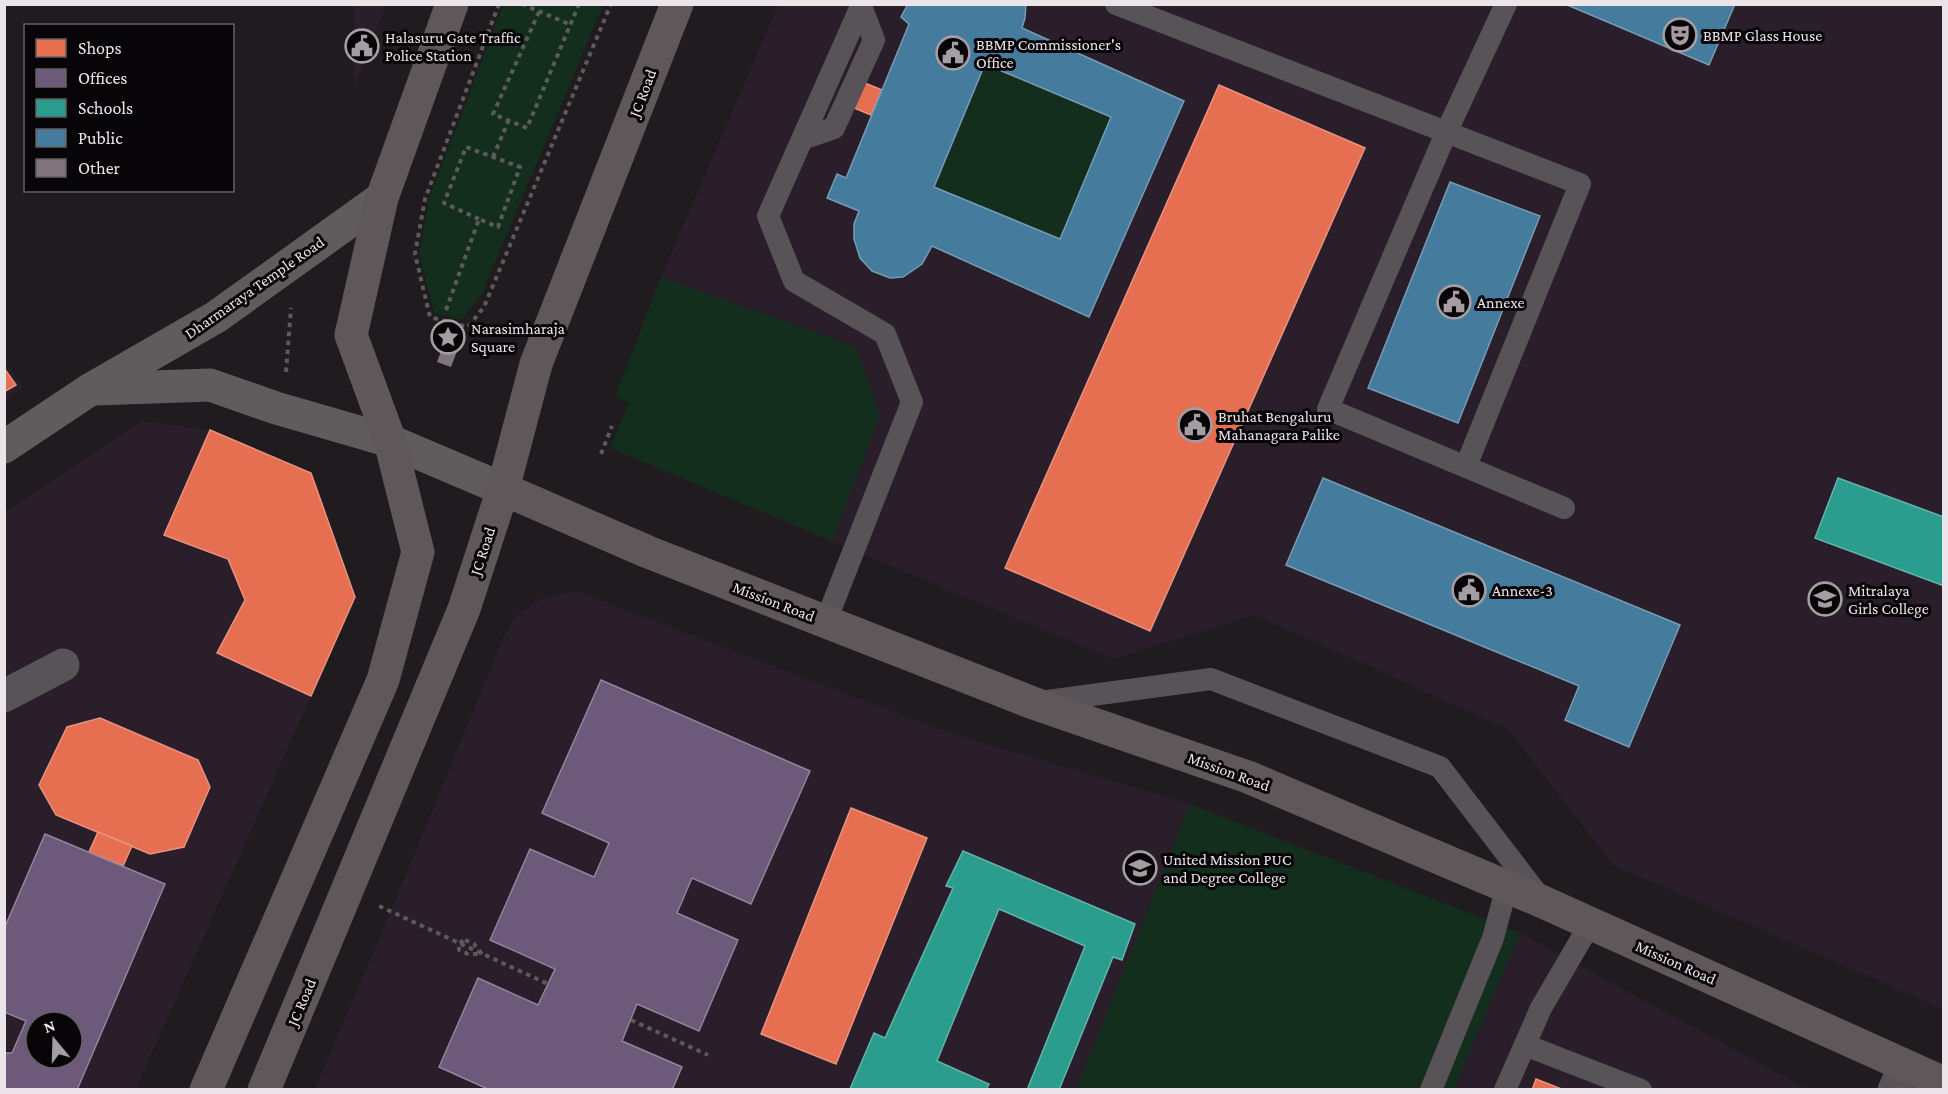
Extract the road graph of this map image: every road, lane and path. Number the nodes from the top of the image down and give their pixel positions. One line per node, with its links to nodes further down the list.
1 (452, 4): 15 (main road)
2 (499, 4): 5 (path)
3 (522, 4): 10 (path)
4 (579, 4): 11 (path)
5 (611, 4)
6 (677, 4): 26 (main road, JC Road)
7 (1116, 4): 13 (lane)
8 (1506, 4): 13 (lane)
9 (862, 5): 28 (lane)
10 (539, 12): 11 (path); 12 (path)
11 (571, 25): 12 (path)
12 (508, 122): 14 (path)
13 (1446, 132): 25 (lane); 25 (lane)
14 (493, 157): 16 (path); 16 (path)
15 (382, 198): 20 (main road, Dharmaraya Temple Road); 22 (main road)
16 (479, 219): 18 (path)
17 (292, 302): 19 (path)
18 (446, 310)
19 (286, 379)
20 (91, 389): 22 (main road); 23 (main road, Dharmaraya Temple Road)
21 (612, 426): 24 (path)
22 (390, 441): 26 (main road); 42 (main road)
23 (4, 447)
24 (601, 454)
25 (1466, 466): 27 (lane)
26 (502, 489): 28 (main road, Mission Road); 43 (main road, JC Road)
27 (1564, 508)
28 (826, 621): 31 (main road, Mission Road)
29 (63, 665): 30 (street)
30 (4, 696)
31 (1033, 703): 32 (main road, Mission Road); 33 (lane)
32 (1507, 886): 33 (main road, Mission Road); 44 (lane)
33 (1543, 902): 35 (main road, Mission Road)
34 (378, 906): 36 (path)
35 (1590, 924): 38 (lane); 40 (main road, Mission Road)
36 (548, 984)
37 (631, 1020): 39 (path)
38 (1525, 1045): 45 (lane); 46 (lane)
39 (708, 1055)
40 (1899, 1078): 41 (main road, Mission Road)
41 (1944, 1083)
42 (206, 1089)
43 (264, 1089)
44 (1431, 1089)
45 (1505, 1089)
46 (1641, 1089)

